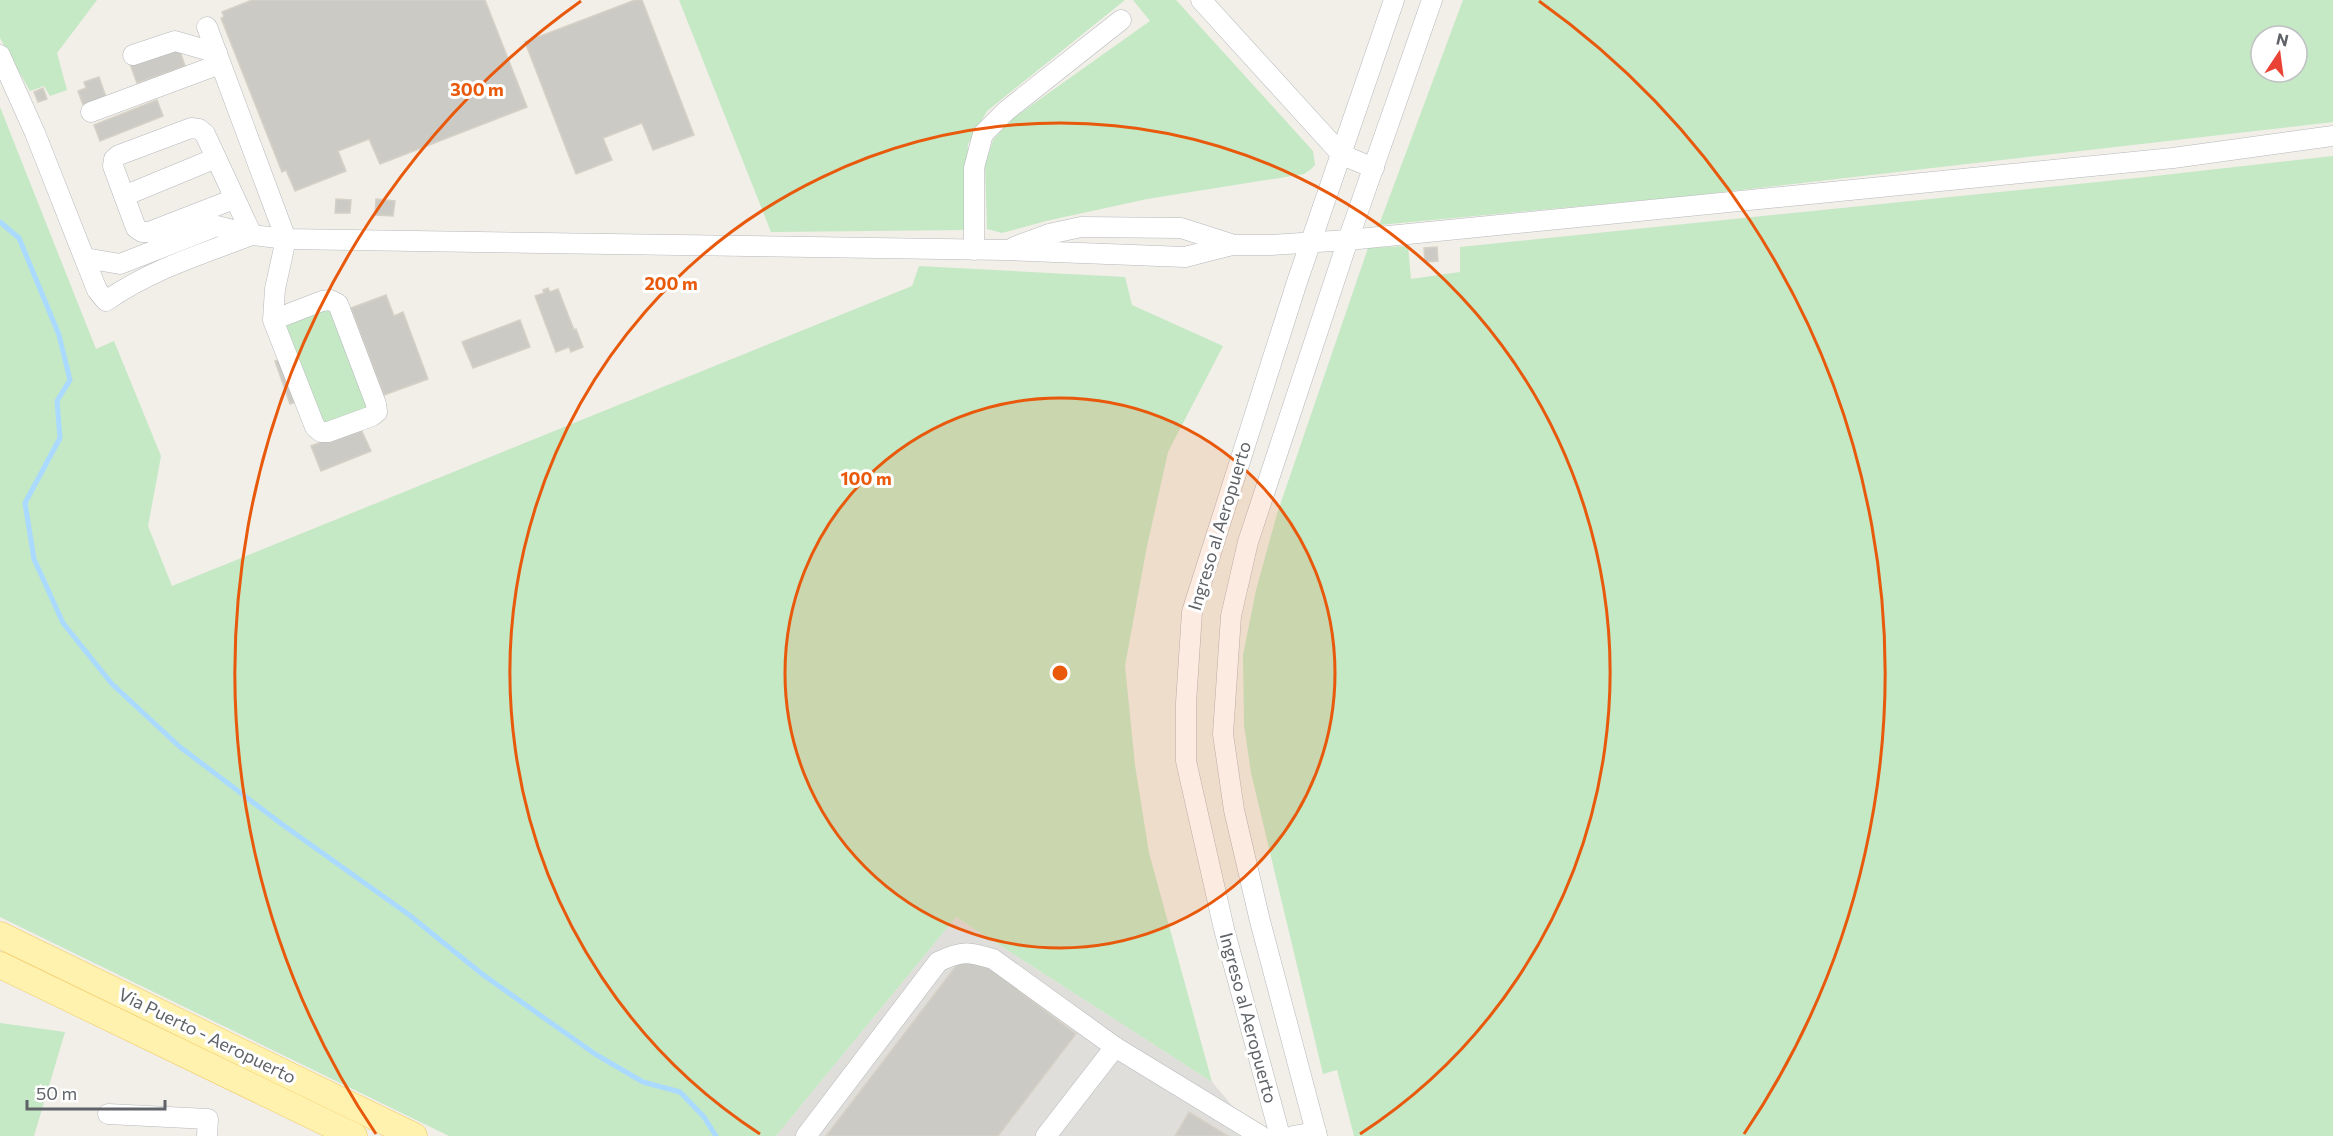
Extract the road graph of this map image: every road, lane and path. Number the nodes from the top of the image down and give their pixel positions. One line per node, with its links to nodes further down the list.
1 (1201, 0): 11 (street)
2 (1394, 0): 11 (street, Ingreso al Aeropuerto)
3 (1432, 0): 13 (street, Ingreso al Aeropuerto)
4 (1121, 20): 21 (street)
5 (207, 27): 8 (street)
6 (0, 55): 23 (street)
7 (133, 55): 8 (street)
8 (219, 58): 9 (street); 17 (street)
9 (92, 112)
10 (2333, 136): 18 (street)
11 (1342, 155): 13 (street); 19 (street, Ingreso al Aeropuerto)
12 (216, 158): 14 (street); 14 (street); 15 (street)
13 (1374, 168): 18 (street, Ingreso al Aeropuerto)
14 (124, 196): 15 (street)
15 (234, 199): 16 (street)
16 (252, 235): 17 (street); 24 (street); 25 (street)
17 (286, 239): 21 (street); 26 (street)
18 (1348, 240): 19 (street); 31 (street, Ingreso al Aeropuerto)
19 (1310, 243): 20 (street); 38 (street, Ingreso al Aeropuerto)
20 (1233, 244): 22 (street); 22 (street)
21 (974, 250): 22 (street)
22 (1006, 250)
23 (85, 258): 24 (street); 25 (street)
24 (120, 264): 25 (street)
25 (128, 285)
26 (273, 321): 26 (street)
27 (0, 935): 34 (main road, Via Puerto - Aeropuerto)
28 (0, 965): 33 (main road, Via Puerto - Aeropuerto)
29 (1115, 1047): 35 (street); 36 (street); 37 (street)
30 (108, 1114): 32 (street)
31 (1316, 1134): 39 (street)
32 (207, 1136)
33 (354, 1136)
34 (414, 1136)
35 (806, 1136)
36 (1046, 1136)
37 (1261, 1136)
38 (1280, 1136)
39 (1293, 1136)

